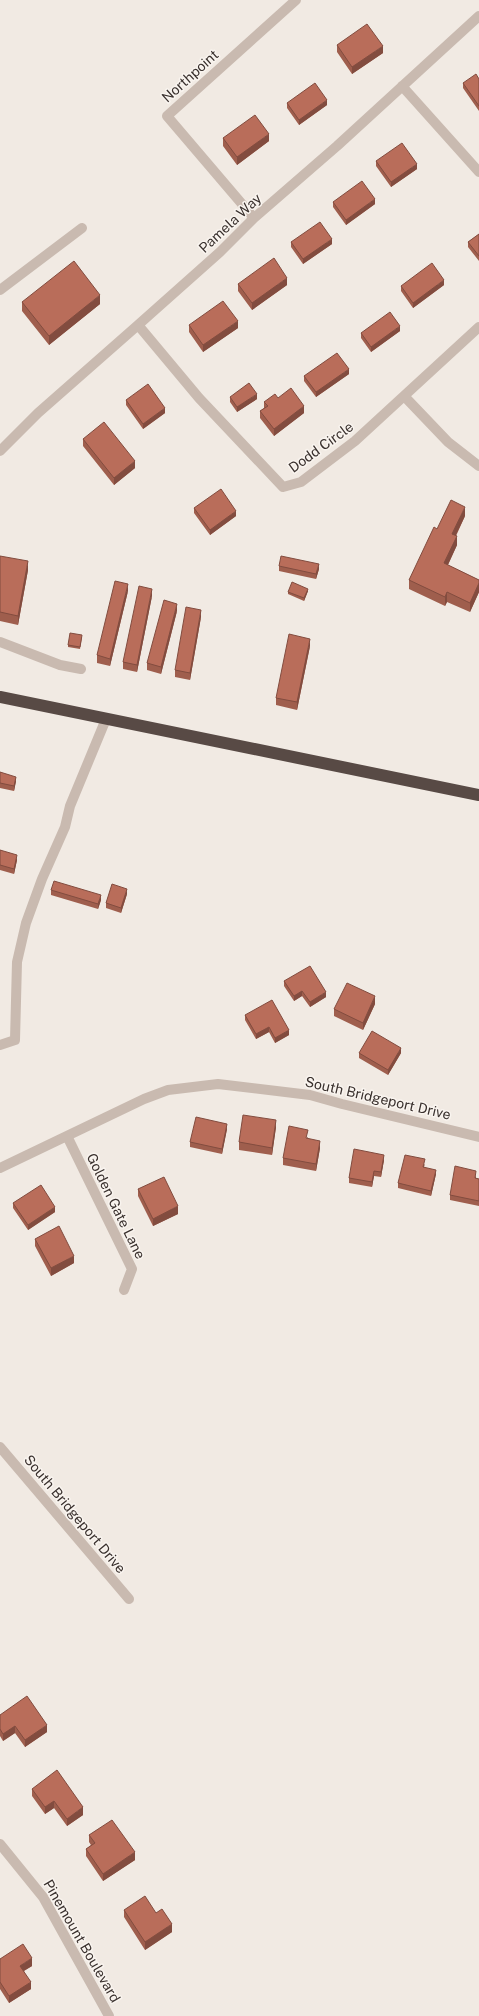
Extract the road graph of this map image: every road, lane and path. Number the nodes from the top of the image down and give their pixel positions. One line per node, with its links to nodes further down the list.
1 (296, 0): 5 (street, Northpoint)
2 (479, 16): 3 (street, Pamela Way)
3 (402, 86): 4 (street); 5 (street, Pamela Way)
4 (479, 172)
5 (254, 218): 8 (street, Pamela Way)
6 (82, 228): 7 (street)
7 (0, 290)
8 (138, 326): 10 (street, Dodd Circle); 11 (street, Pamela Way)
9 (479, 327): 10 (street, Dodd Circle)
10 (405, 397): 12 (street)
11 (0, 451)
12 (479, 466)
13 (0, 642): 14 (street)
14 (81, 669)
15 (0, 697): 16 (highway)
16 (106, 718): 17 (highway); 18 (street)
17 (479, 795)
18 (0, 1045)
19 (66, 1136): 20 (street, South Bridgeport Drive); 21 (street, South Bridgeport Drive); 22 (street, Golden Gate Lane)
20 (479, 1137)
21 (0, 1168)
22 (124, 1290)
23 (0, 1447): 24 (street, South Bridgeport Drive)
24 (129, 1599)
25 (0, 1844): 26 (street, Pinemount Boulevard)
26 (109, 2016)

